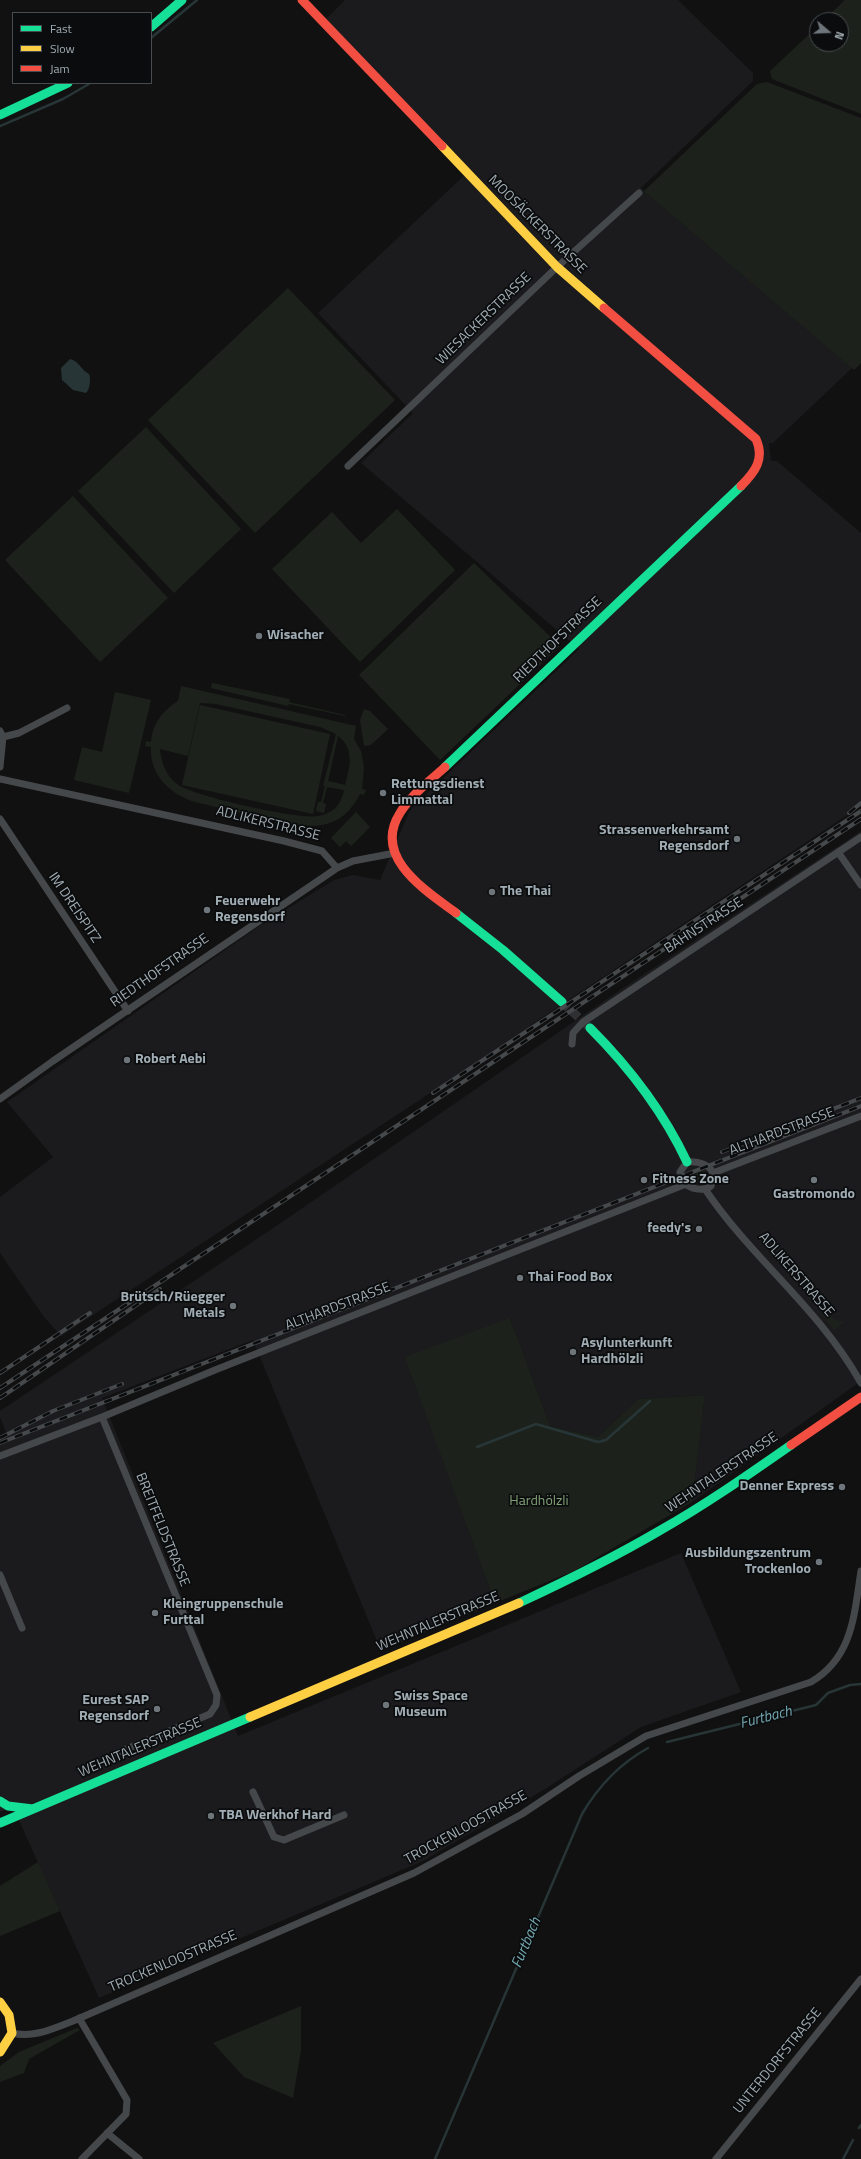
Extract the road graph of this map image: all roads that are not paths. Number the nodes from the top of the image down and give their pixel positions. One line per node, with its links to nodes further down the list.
1 (182, 0): 3 (street)
2 (302, 0): 7 (street, MOOSÄCKERSTRASSE)
3 (152, 26)
4 (66, 84): 5 (street)
5 (0, 116)
6 (639, 193): 7 (street, WIESACKERSTRASSE)
7 (557, 267): 8 (street, MOOSÄCKERSTRASSE); 9 (street, WIESACKERSTRASSE)
8 (760, 456): 17 (street, RIEDTHOFSTRASSE)
9 (348, 466)
10 (67, 708): 11 (street)
11 (1, 734): 12 (street)
12 (0, 767)
13 (0, 778): 18 (street, ADLIKERSTRASSE)
14 (0, 819): 21 (street, IM DREISPITZ)
15 (861, 837): 16 (street, BAHNSTRASSE)
16 (838, 852): 19 (street); 23 (street, BAHNSTRASSE)
17 (395, 853): 18 (street); 20 (street)
18 (337, 868): 21 (street, RIEDTHOFSTRASSE)
19 (861, 885)
20 (562, 1002)
21 (128, 1010): 24 (street, RIEDTHOFSTRASSE)
22 (590, 1028): 26 (street)
23 (572, 1044)
24 (0, 1099)
25 (861, 1116): 27 (street, ALTHARDSTRASSE)
26 (687, 1162): 27 (street); 28 (street)
27 (713, 1173): 29 (street)
28 (686, 1184): 29 (street); 32 (street, ALTHARDSTRASSE)
29 (705, 1189): 30 (street, ADLIKERSTRASSE)
30 (861, 1383)
31 (861, 1397): 40 (street, WEHNTALERSTRASSE)
32 (102, 1417): 33 (street, ALTHARDSTRASSE); 37 (street, BREITFELDSTRASSE)
33 (0, 1456)
34 (861, 1571): 45 (street, TROCKENLOOSTRASSE)
35 (0, 1575): 36 (street)
36 (22, 1628)
37 (117, 1753)
38 (253, 1792): 41 (street)
39 (0, 1801): 40 (street)
40 (33, 1808): 42 (street, WEHNTALERSTRASSE)
41 (344, 1815)
42 (0, 1823)
43 (861, 1979): 51 (street, UNTERDORFSTRASSE)
44 (0, 2002): 46 (street)
45 (79, 2018): 46 (street, TROCKENLOOSTRASSE); 48 (street)
46 (12, 2034): 47 (street)
47 (0, 2052)
48 (107, 2132): 49 (street); 50 (street)
49 (82, 2159)
50 (139, 2159)
51 (716, 2159)

